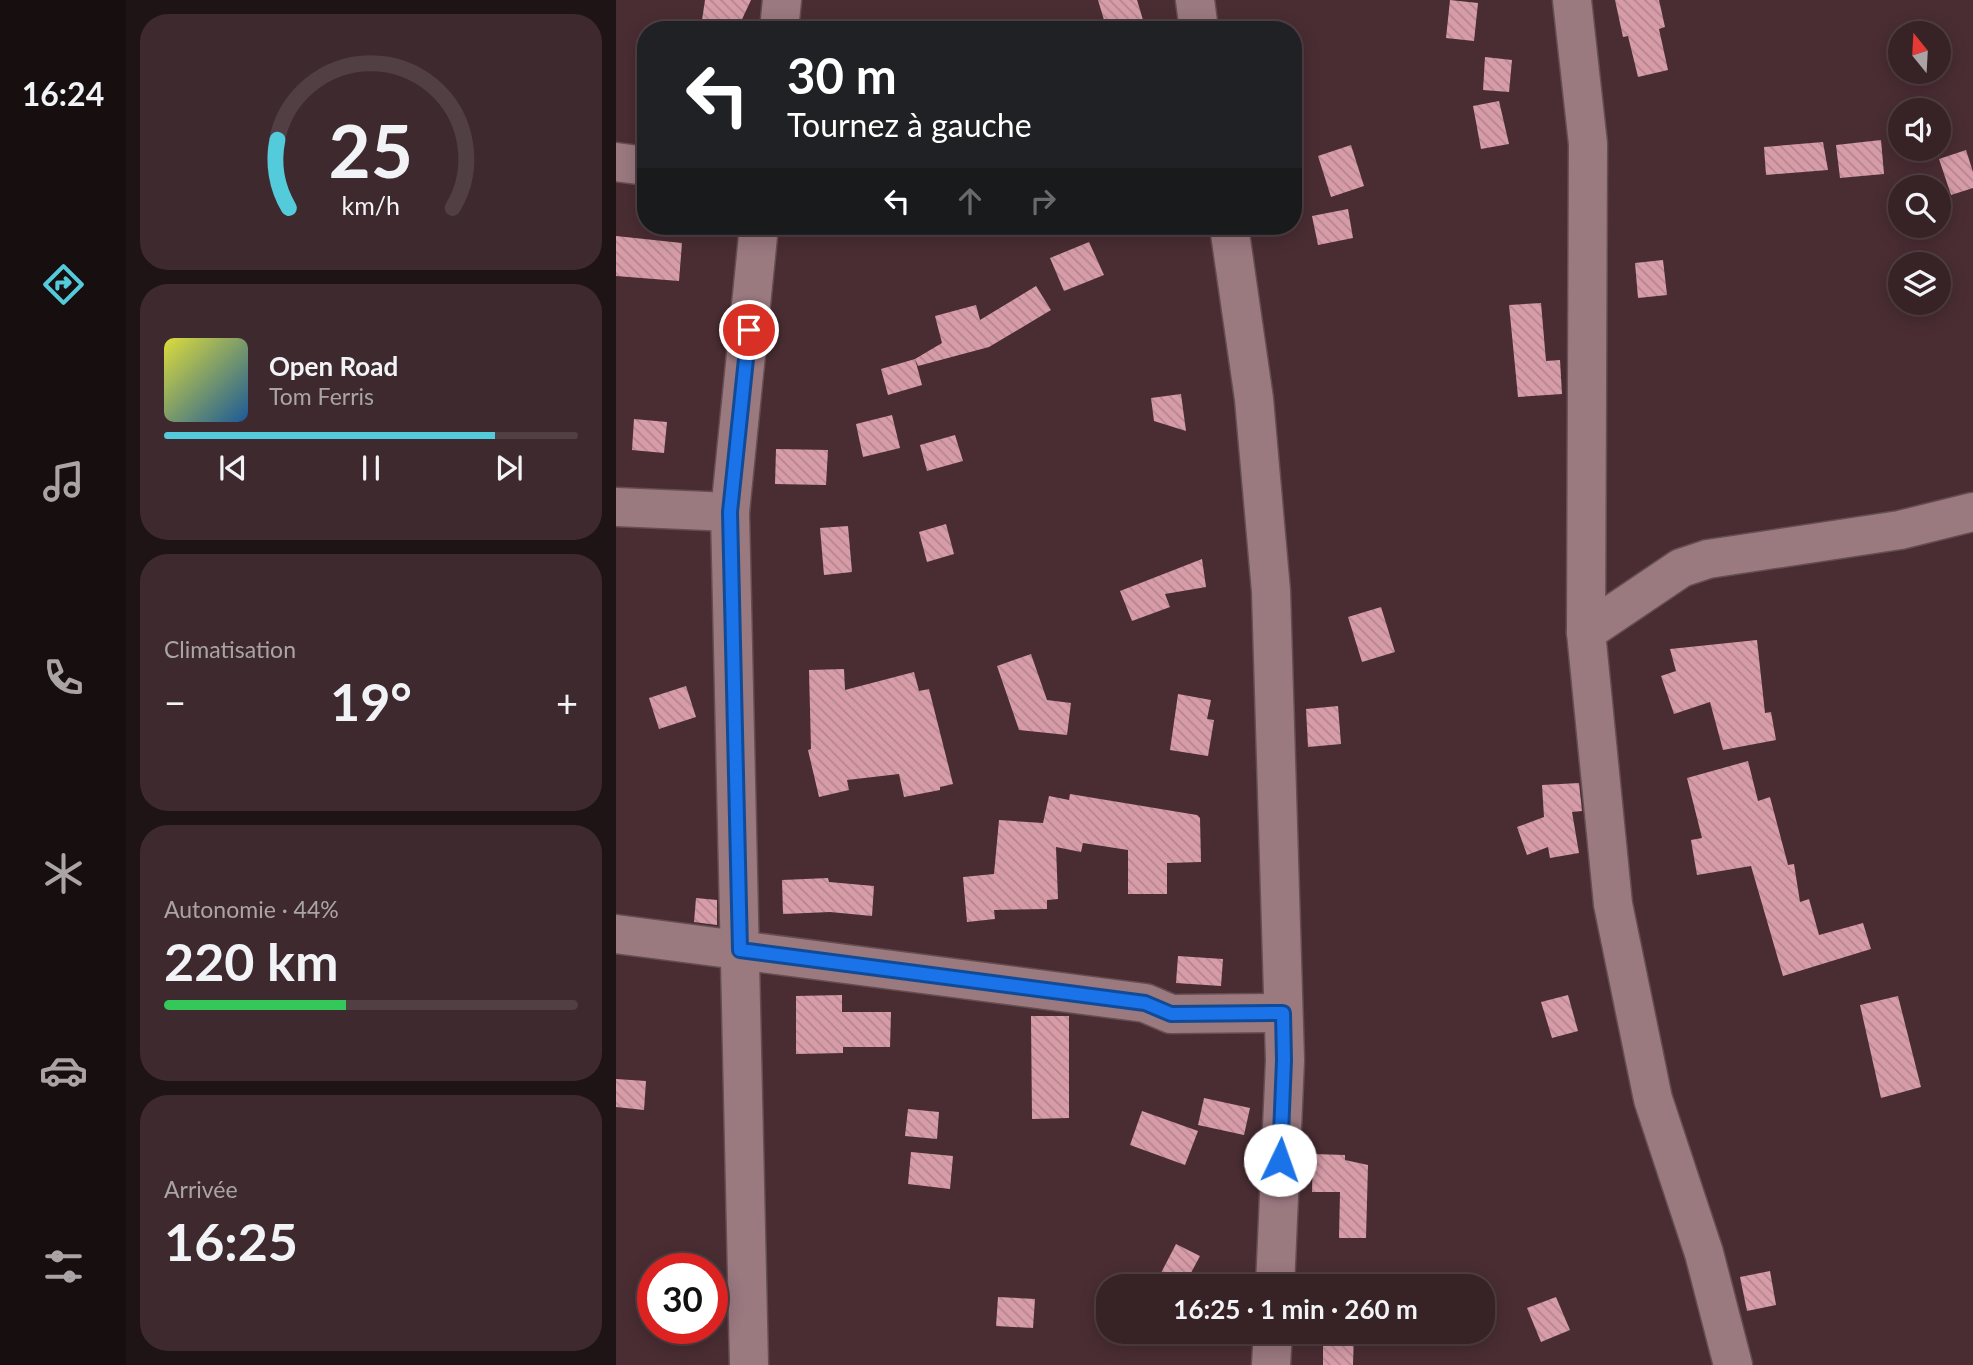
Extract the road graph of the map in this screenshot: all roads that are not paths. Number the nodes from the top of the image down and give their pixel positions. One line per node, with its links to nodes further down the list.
1 (782, 0): 4 (street)
2 (1195, 0): 5 (street)
3 (1572, 0): 13 (street)
4 (780, 21)
5 (1198, 21)
6 (616, 162): 7 (street)
7 (637, 165)
8 (758, 235): 11 (street)
9 (1230, 235): 16 (street)
10 (616, 507): 11 (street)
11 (730, 512): 15 (street)
12 (1973, 512): 13 (street)
13 (1586, 632): 21 (street)
14 (616, 934): 15 (street)
15 (740, 950): 16 (street); 19 (street)
16 (1283, 1013): 17 (street)
17 (1275, 1274)
18 (1272, 1344): 20 (street)
19 (749, 1365)
20 (1271, 1365)
21 (1733, 1365)

